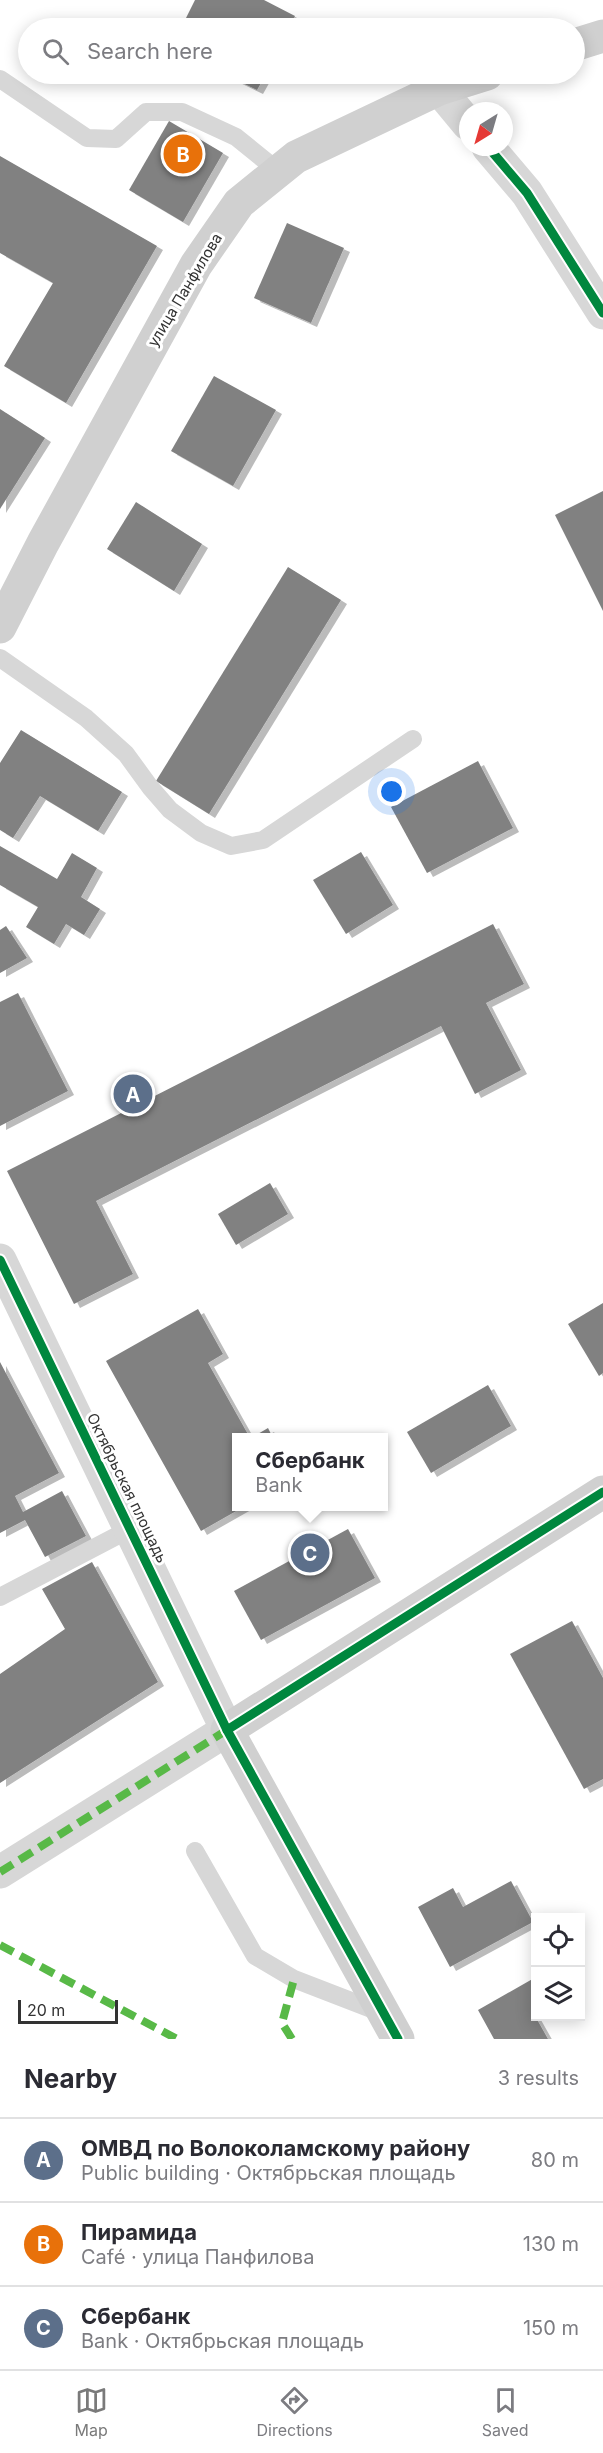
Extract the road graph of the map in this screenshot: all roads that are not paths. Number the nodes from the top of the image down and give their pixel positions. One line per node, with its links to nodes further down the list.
1 (603, 36): 2 (main road)
2 (585, 42)
3 (0, 79): 8 (lane)
4 (455, 84): 5 (main road, улица Панфилова)
5 (439, 89): 6 (street); 8 (main road, улица Панфилова)
6 (459, 113)
7 (496, 156): 9 (street)
8 (278, 171): 10 (main road, улица Панфилова)
9 (603, 313)
10 (0, 627)
11 (0, 658): 12 (lane)
12 (413, 739)
13 (0, 1260): 14 (street, Октябрьская площадь)
14 (9, 1301): 16 (street, Октябрьская площадь)
15 (603, 1492): 18 (main road)
16 (130, 1529): 17 (lane); 18 (street, Октябрьская площадь)
17 (0, 1597)
18 (227, 1730): 20 (street); 21 (main road)
19 (195, 1851): 21 (lane)
20 (0, 1872)
21 (391, 2026)

